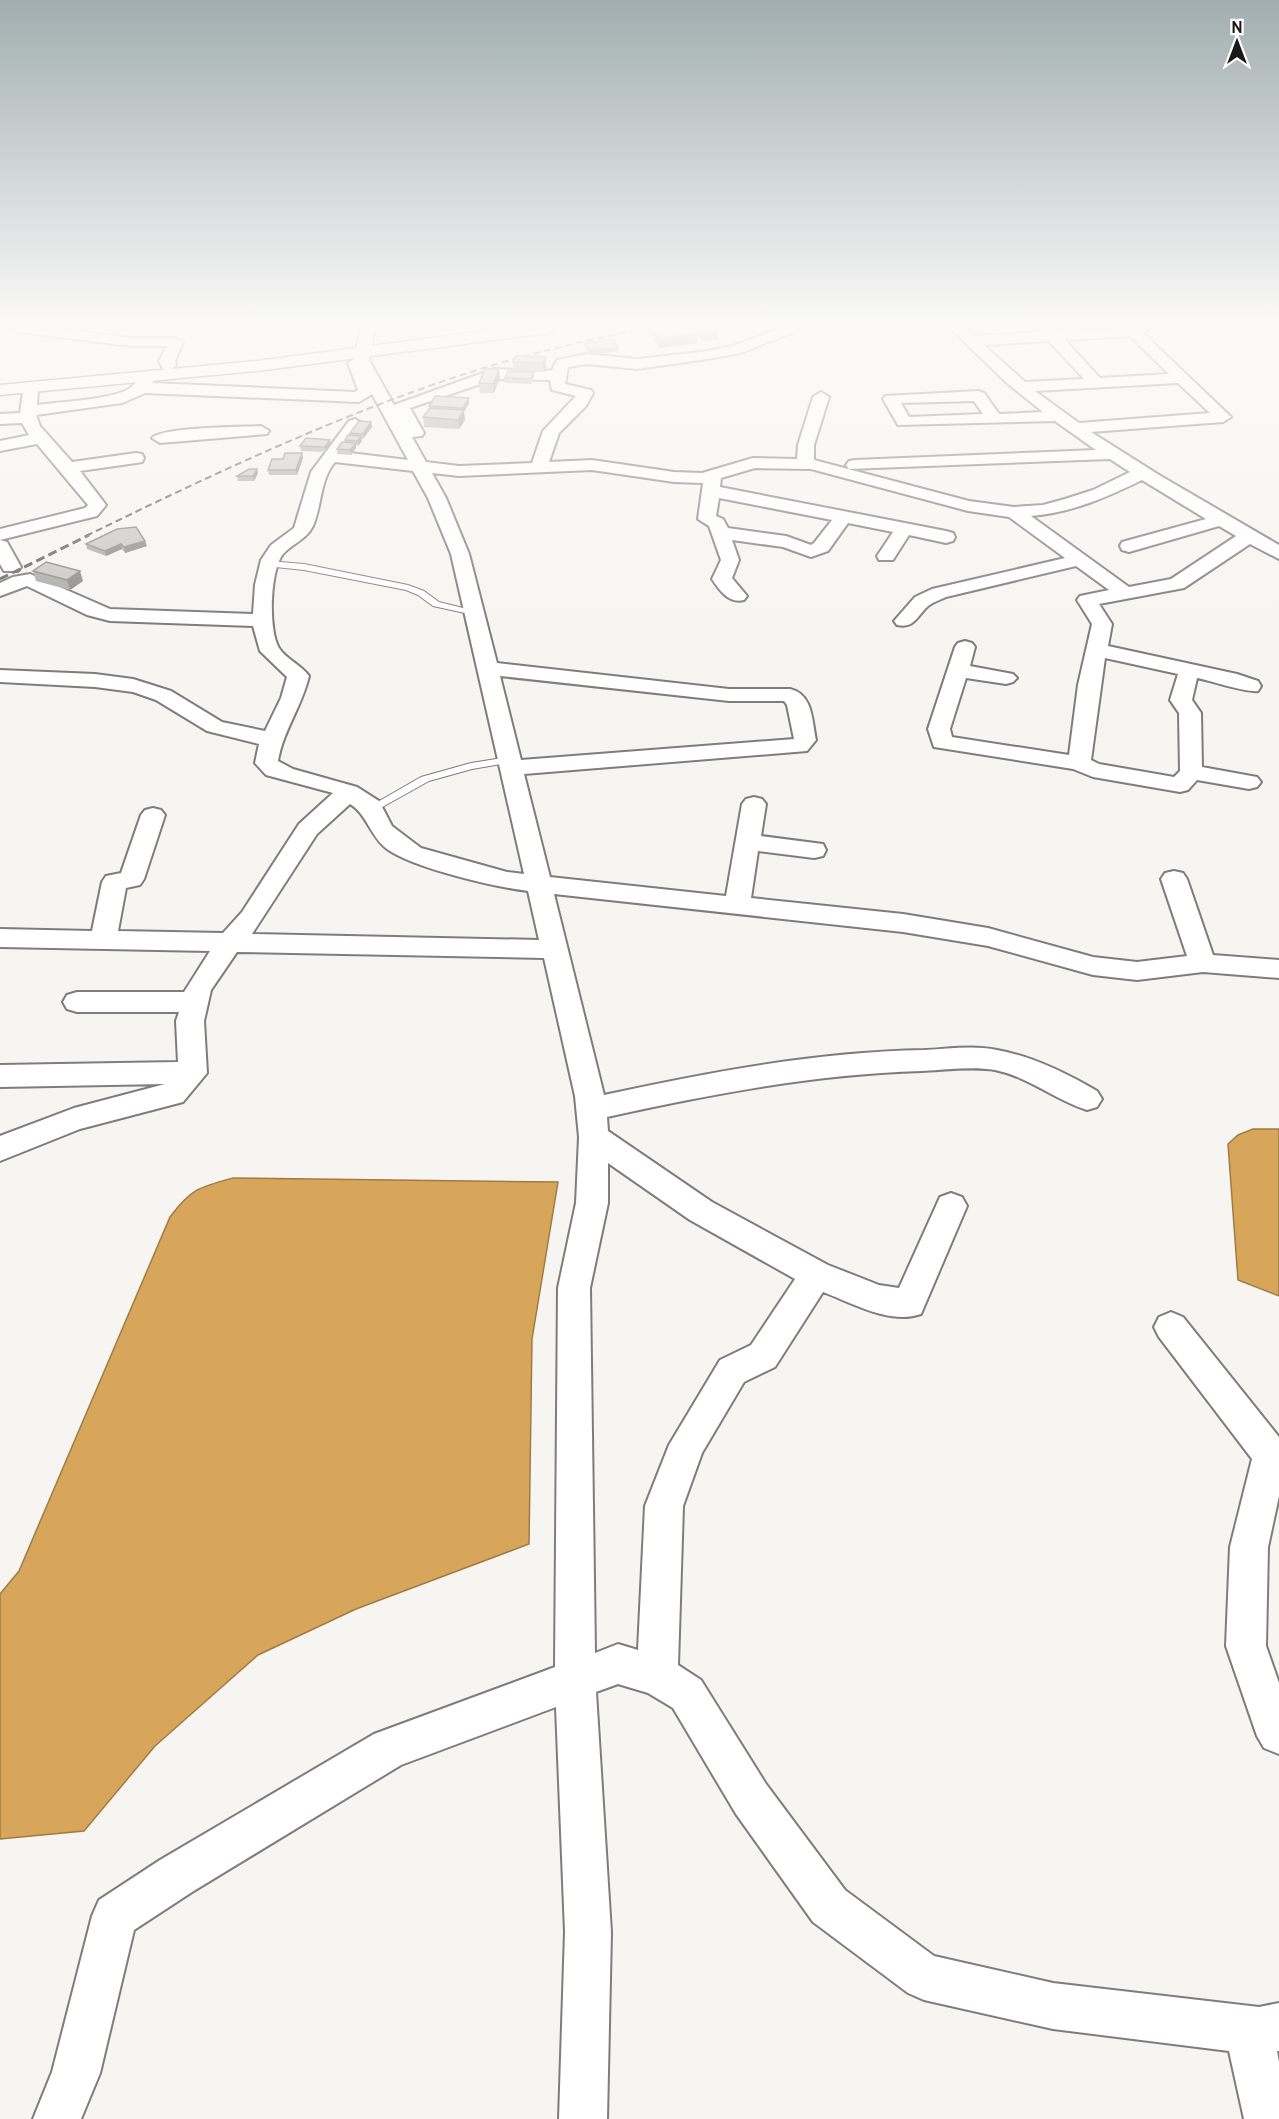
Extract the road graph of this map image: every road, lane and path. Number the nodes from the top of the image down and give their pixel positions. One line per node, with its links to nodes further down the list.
1 (32, 427): 13 (street)
2 (208, 427): 14 (street)
3 (254, 427): 12 (street)
4 (353, 427): 17 (street)
5 (406, 427): 22 (street)
6 (410, 427): 22 (street)
7 (555, 427): 20 (street)
8 (812, 427): 19 (street)
9 (1074, 427): 11 (street)
10 (1103, 427): 11 (street)
11 (1077, 429): 16 (street)
12 (261, 431)
13 (40, 438): 15 (street); 21 (street)
14 (160, 438)
15 (0, 446)
16 (1116, 454): 23 (street); 24 (street)
17 (331, 456): 22 (street); 40 (street)
18 (136, 458): 21 (street)
19 (805, 464): 23 (street); 25 (street)
20 (539, 466): 22 (street); 25 (street)
21 (68, 468): 31 (street)
22 (428, 468): 45 (street)
23 (826, 468): 26 (street)
24 (1144, 472): 26 (street); 28 (street)
25 (712, 483): 27 (street); 30 (street)
26 (1014, 512): 39 (street)
27 (843, 517): 29 (street); 30 (street)
28 (1222, 520): 34 (street); 36 (street)
29 (904, 529): 33 (street); 38 (street)
30 (721, 533): 44 (street)
31 (0, 535)
32 (1279, 536): 34 (street)
33 (946, 537)
34 (1255, 539): 37 (street); 43 (street)
35 (0, 546): 41 (street)
36 (1129, 546)
37 (1279, 553)
38 (886, 556)
39 (1080, 560): 43 (street); 47 (street)
40 (269, 564): 45 (lane); 46 (street)
41 (11, 567)
42 (0, 590): 46 (street)
43 (1125, 593): 49 (street)
44 (737, 596)
45 (474, 612): 50 (street)
46 (263, 620): 56 (street)
47 (904, 621)
48 (965, 647): 51 (street)
49 (1097, 650): 52 (street); 57 (street)
50 (487, 668): 58 (street); 58 (street)
51 (958, 670): 54 (street); 57 (street)
52 (1189, 670): 55 (street); 59 (street)
53 (0, 676): 56 (street)
54 (1006, 678)
55 (1250, 686)
56 (272, 739): 61 (street)
57 (1079, 763): 59 (street)
58 (510, 764): 63 (lane); 68 (street)
59 (1191, 772): 60 (street)
60 (1249, 782)
61 (349, 792): 63 (street); 72 (street)
62 (754, 804): 65 (street)
63 (373, 808): 68 (street)
64 (153, 815): 71 (street)
65 (748, 842): 66 (street); 69 (street)
66 (814, 850)
67 (1174, 879): 74 (street)
68 (538, 884): 69 (street); 73 (street)
69 (736, 906): 74 (street)
70 (0, 938): 71 (street)
71 (103, 941): 72 (street)
72 (229, 943): 73 (street); 77 (street)
73 (554, 949): 81 (street)
74 (1203, 963): 75 (street)
75 (1279, 969)
76 (77, 1002): 77 (street)
77 (195, 1002): 78 (street)
78 (193, 1073): 79 (street); 82 (street)
79 (0, 1076)
80 (1087, 1099): 81 (street)
81 (593, 1123): 84 (street); 88 (street)
82 (0, 1149)
83 (951, 1206): 84 (street)
84 (816, 1275): 87 (street)
85 (1171, 1327): 86 (street)
86 (1277, 1460): 89 (street)
87 (657, 1676): 88 (street); 90 (street)
88 (575, 1680): 91 (street); 92 (street)
89 (1279, 1733)
90 (1263, 2028): 93 (street)
91 (57, 2119)
92 (584, 2119)
93 (1268, 2119)

